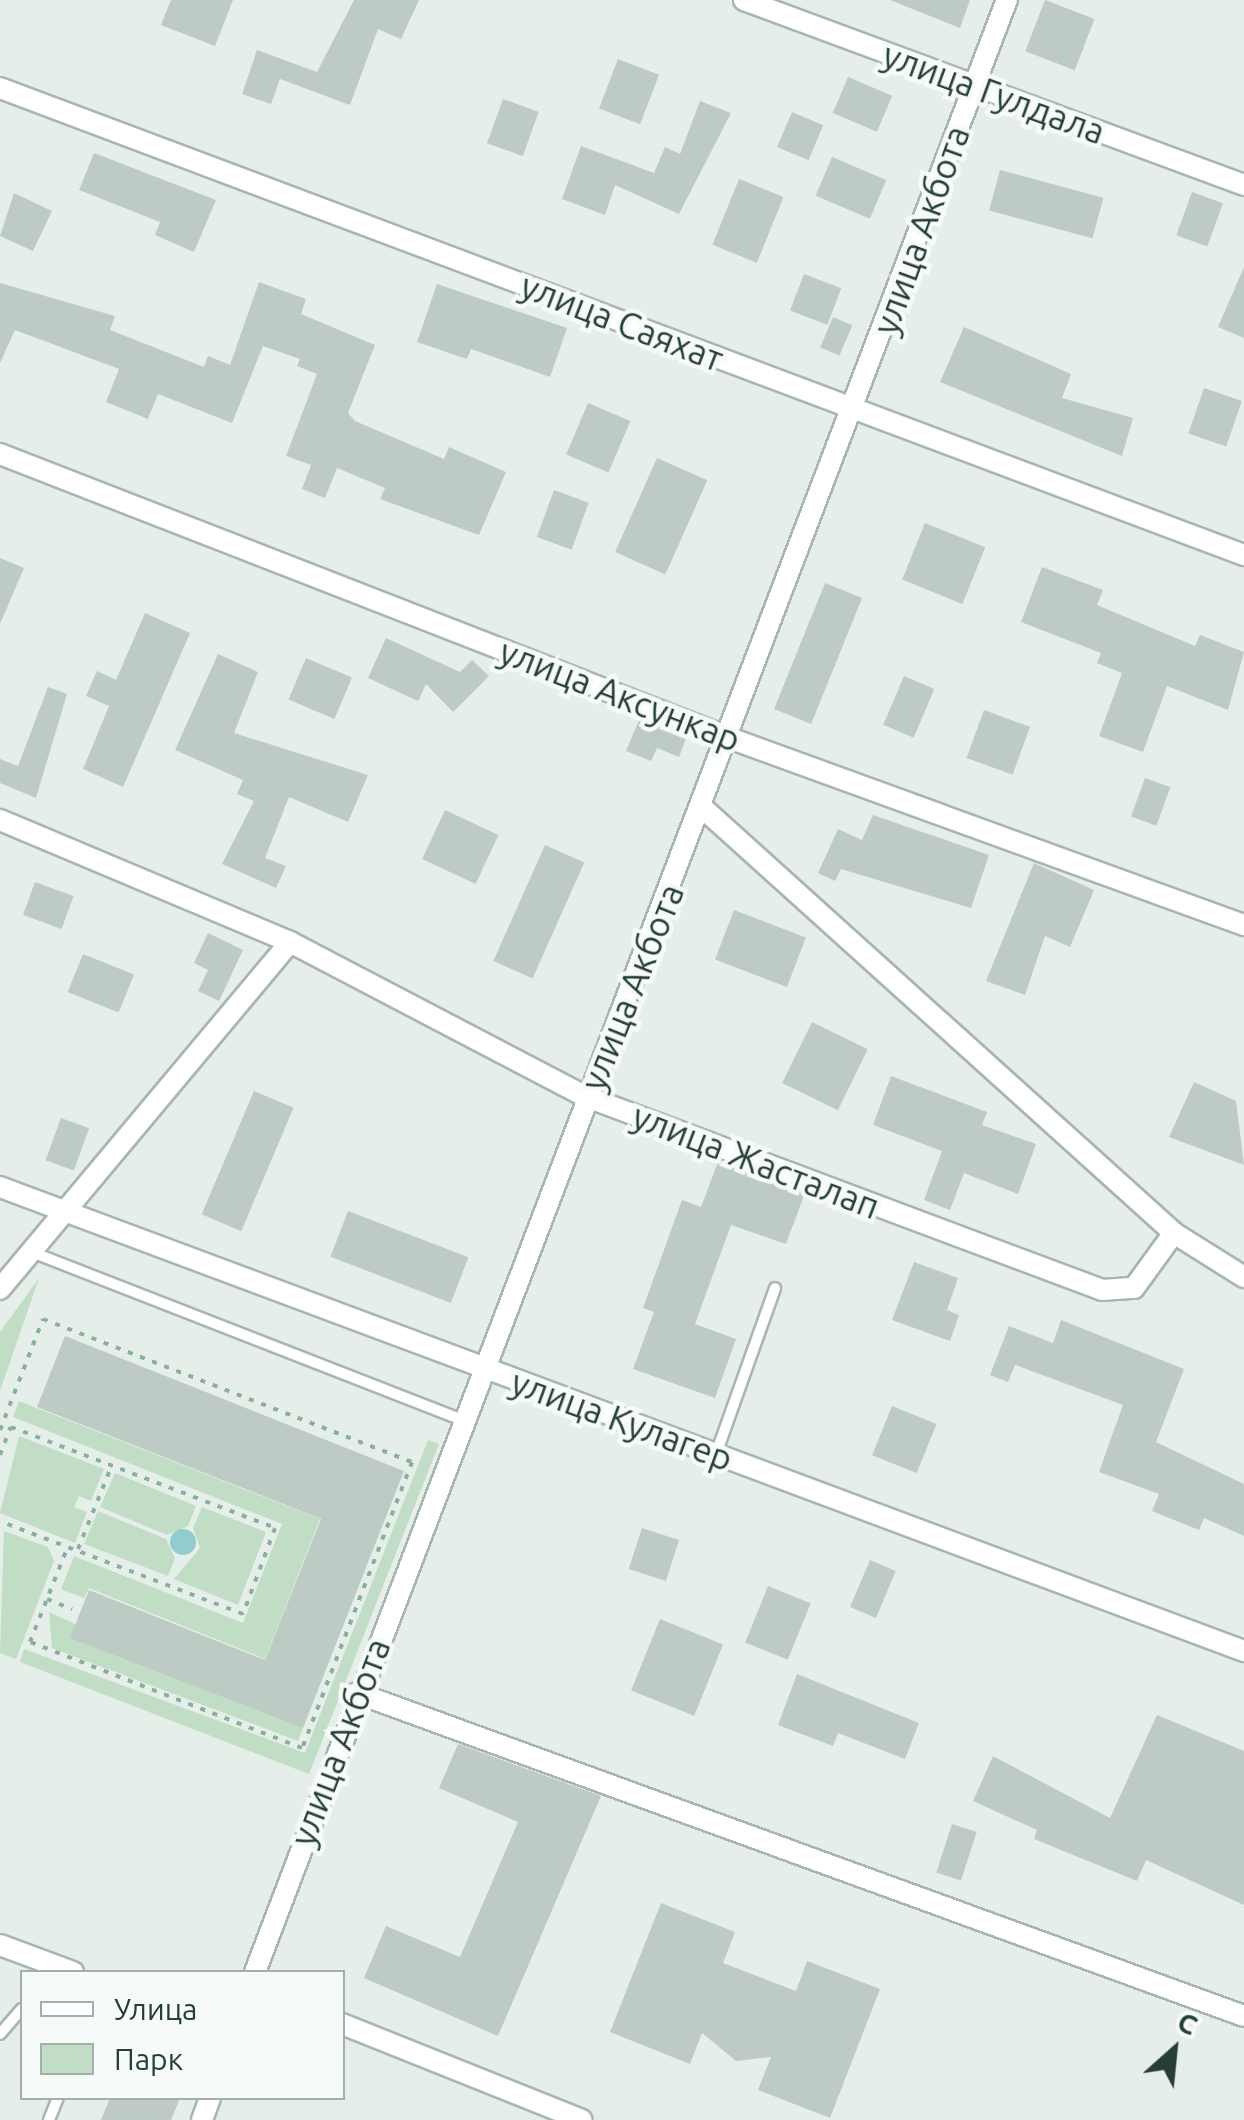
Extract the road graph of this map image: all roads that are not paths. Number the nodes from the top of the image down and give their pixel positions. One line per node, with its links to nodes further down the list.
1 (744, 0): 3 (street, улица Гулдала)
2 (1006, 0): 3 (street, улица Акбота)
3 (975, 86): 5 (street, улица Гулдала); 6 (street, улица Акбота)
4 (0, 88): 6 (street, улица Саяхат)
5 (1244, 185)
6 (855, 410): 8 (street, улица Саяхат); 9 (street, улица Акбота)
7 (0, 454): 9 (street, улица Аксункар)
8 (1244, 555)
9 (732, 739): 10 (street, улица Акбота); 12 (street, улица Аксункар)
10 (705, 810): 14 (street, улица Акбота); 17 (street)
11 (0, 820): 13 (street, улица Жасталап)
12 (1244, 924)
13 (290, 942): 14 (street, улица Жасталап); 16 (street)
14 (587, 1097): 17 (street, улица Жасталап); 22 (street, улица Акбота)
15 (0, 1187): 16 (street, улица Кулагер)
16 (60, 1208): 18 (street); 22 (street, улица Кулагер)
17 (1174, 1233): 19 (street)
18 (28, 1250): 20 (street); 23 (lane)
19 (1244, 1277)
20 (0, 1288)
21 (775, 1288): 24 (lane)
22 (481, 1368): 23 (street, улица Акбота); 24 (street, улица Кулагер)
23 (462, 1420): 26 (street, улица Акбота)
24 (716, 1455): 25 (street, улица Кулагер)
25 (1244, 1651)
26 (357, 1693): 29 (street, улица Акбота); 31 (street)
27 (0, 1945): 28 (street)
28 (64, 1970)
29 (256, 1970)
30 (20, 2011): 33 (lane)
31 (1244, 2016)
32 (345, 2025): 34 (street)
33 (0, 2034)
34 (582, 2120)

